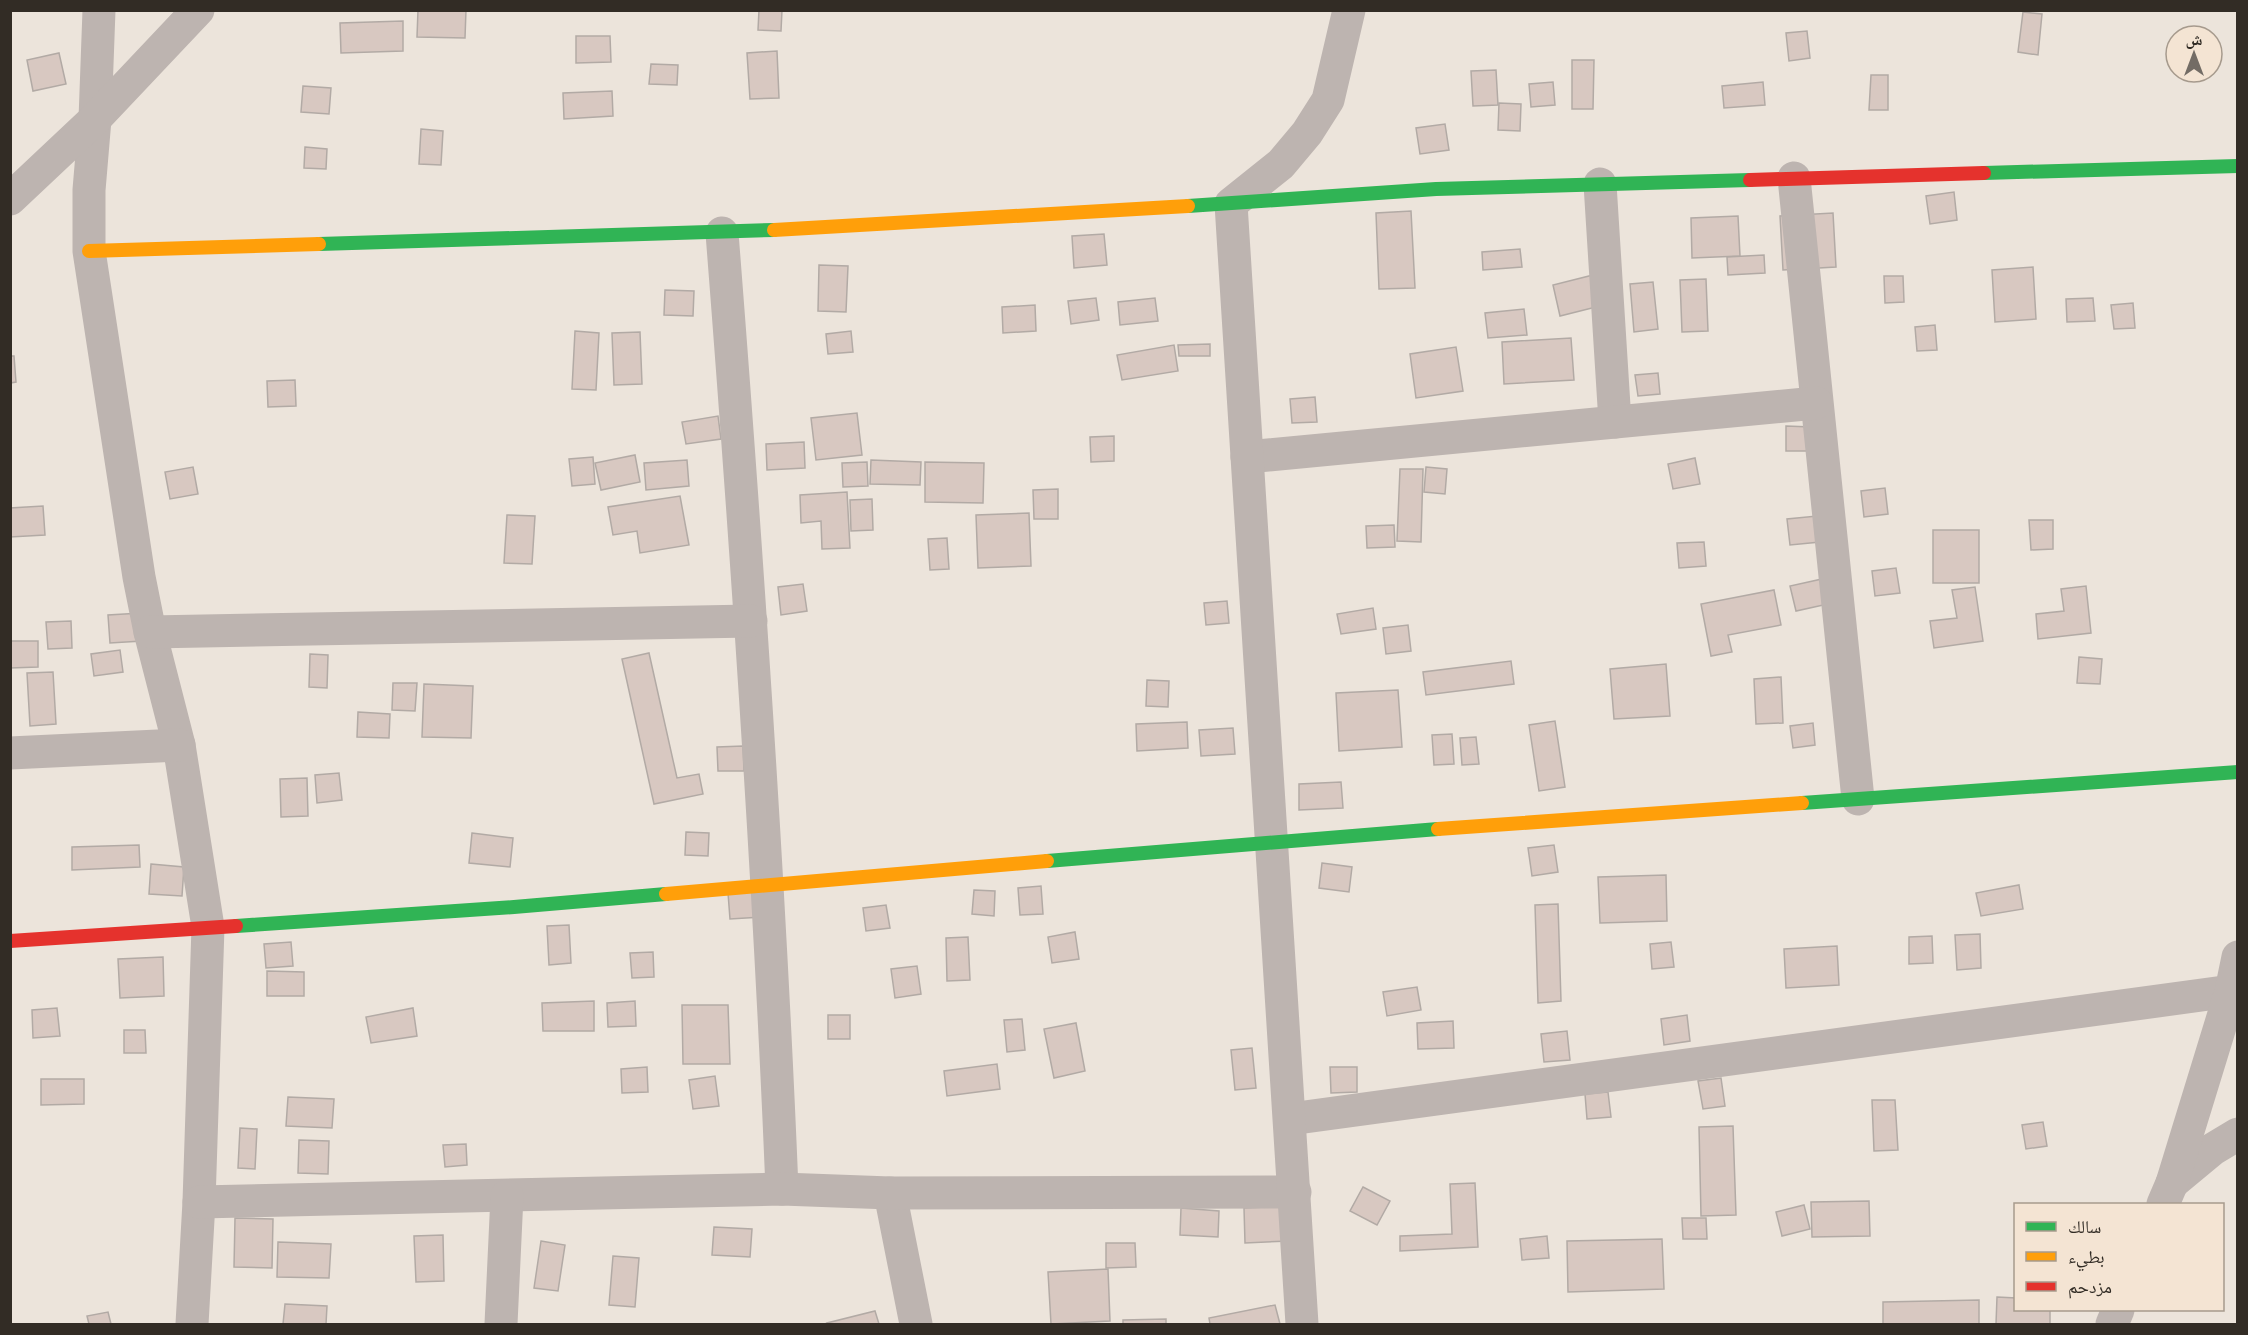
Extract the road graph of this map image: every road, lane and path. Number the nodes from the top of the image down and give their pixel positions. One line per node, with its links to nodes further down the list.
1 (99, 10): 4 (street)
2 (198, 10): 4 (street)
3 (1349, 10): 9 (street)
4 (95, 119): 8 (street); 11 (street)
5 (2238, 166): 6 (street)
6 (1794, 178): 7 (street); 12 (street)
7 (1600, 184): 9 (street); 13 (street)
8 (10, 199)
9 (1230, 204): 10 (street); 14 (street)
10 (722, 233): 11 (street); 15 (street)
11 (89, 251): 16 (street)
12 (1816, 402): 13 (street); 20 (street)
13 (1615, 422): 14 (street)
14 (1246, 457): 21 (street)
15 (751, 621): 16 (street); 22 (street)
16 (150, 632): 17 (street)
17 (179, 745): 18 (street); 23 (street)
18 (10, 753)
19 (2238, 772): 20 (street)
20 (1858, 799): 21 (street)
21 (1271, 841): 22 (street); 27 (street)
22 (768, 884): 23 (street); 29 (street)
23 (208, 927): 24 (street); 34 (street)
24 (10, 941)
25 (2238, 957): 26 (street)
26 (2231, 991): 27 (street); 32 (street)
27 (1290, 1119): 31 (street)
28 (2238, 1134): 32 (street)
29 (782, 1189): 30 (street); 33 (street)
30 (890, 1192): 31 (street); 37 (street)
31 (1295, 1192): 38 (street)
32 (2167, 1194)
33 (507, 1196): 34 (street); 36 (street)
34 (199, 1202): 35 (street)
35 (192, 1324)
36 (501, 1324)
37 (916, 1324)
38 (1302, 1324)

